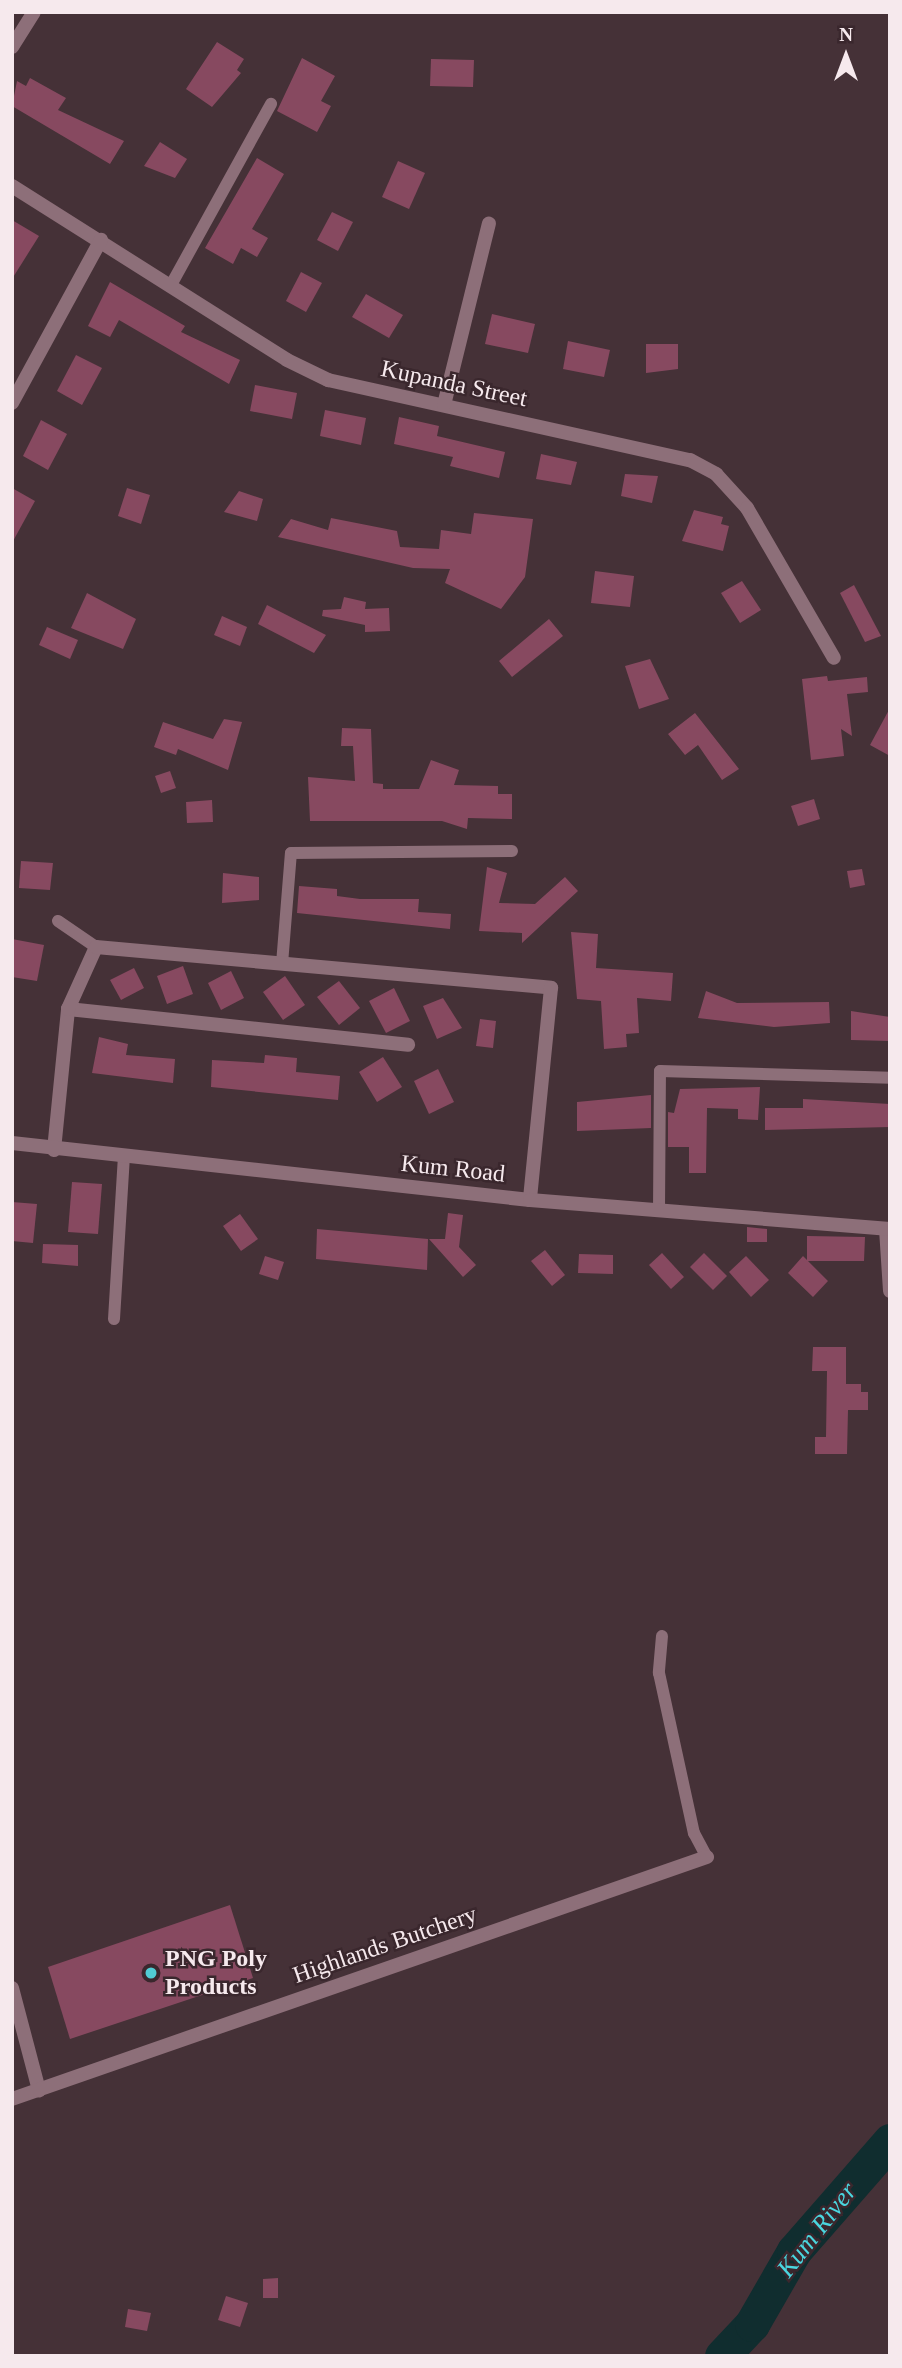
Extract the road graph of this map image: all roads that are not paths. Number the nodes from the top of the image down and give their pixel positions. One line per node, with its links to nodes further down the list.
1 (34, 12): 2 (street)
2 (12, 47)
3 (271, 104): 7 (lane)
4 (12, 186): 6 (street, Kupanda Street)
5 (489, 223): 9 (street)
6 (101, 240): 7 (street, Kupanda Street); 8 (street)
7 (171, 285): 9 (street, Kupanda Street)
8 (12, 403)
9 (444, 405): 10 (street, Kupanda Street)
10 (834, 658)
11 (512, 851): 14 (lane)
12 (58, 921): 13 (lane)
13 (96, 947): 14 (street); 15 (street)
14 (282, 964): 21 (street)
15 (68, 1009): 16 (street); 19 (street)
16 (408, 1045)
17 (890, 1078): 22 (lane)
18 (12, 1143): 19 (street, Kum Road)
19 (54, 1150): 20 (street, Kum Road)
20 (124, 1157): 21 (street, Kum Road); 25 (lane)
21 (530, 1200): 22 (street, Kum Road)
22 (659, 1210): 23 (street, Kum Road)
23 (888, 1229): 24 (street)
24 (890, 1291)
25 (114, 1319)
26 (662, 1636): 27 (lane)
27 (706, 1857): 29 (street, Highlands Butchery)
28 (12, 1989): 29 (street)
29 (39, 2090): 30 (street, Highlands Butchery)
30 (12, 2098)

